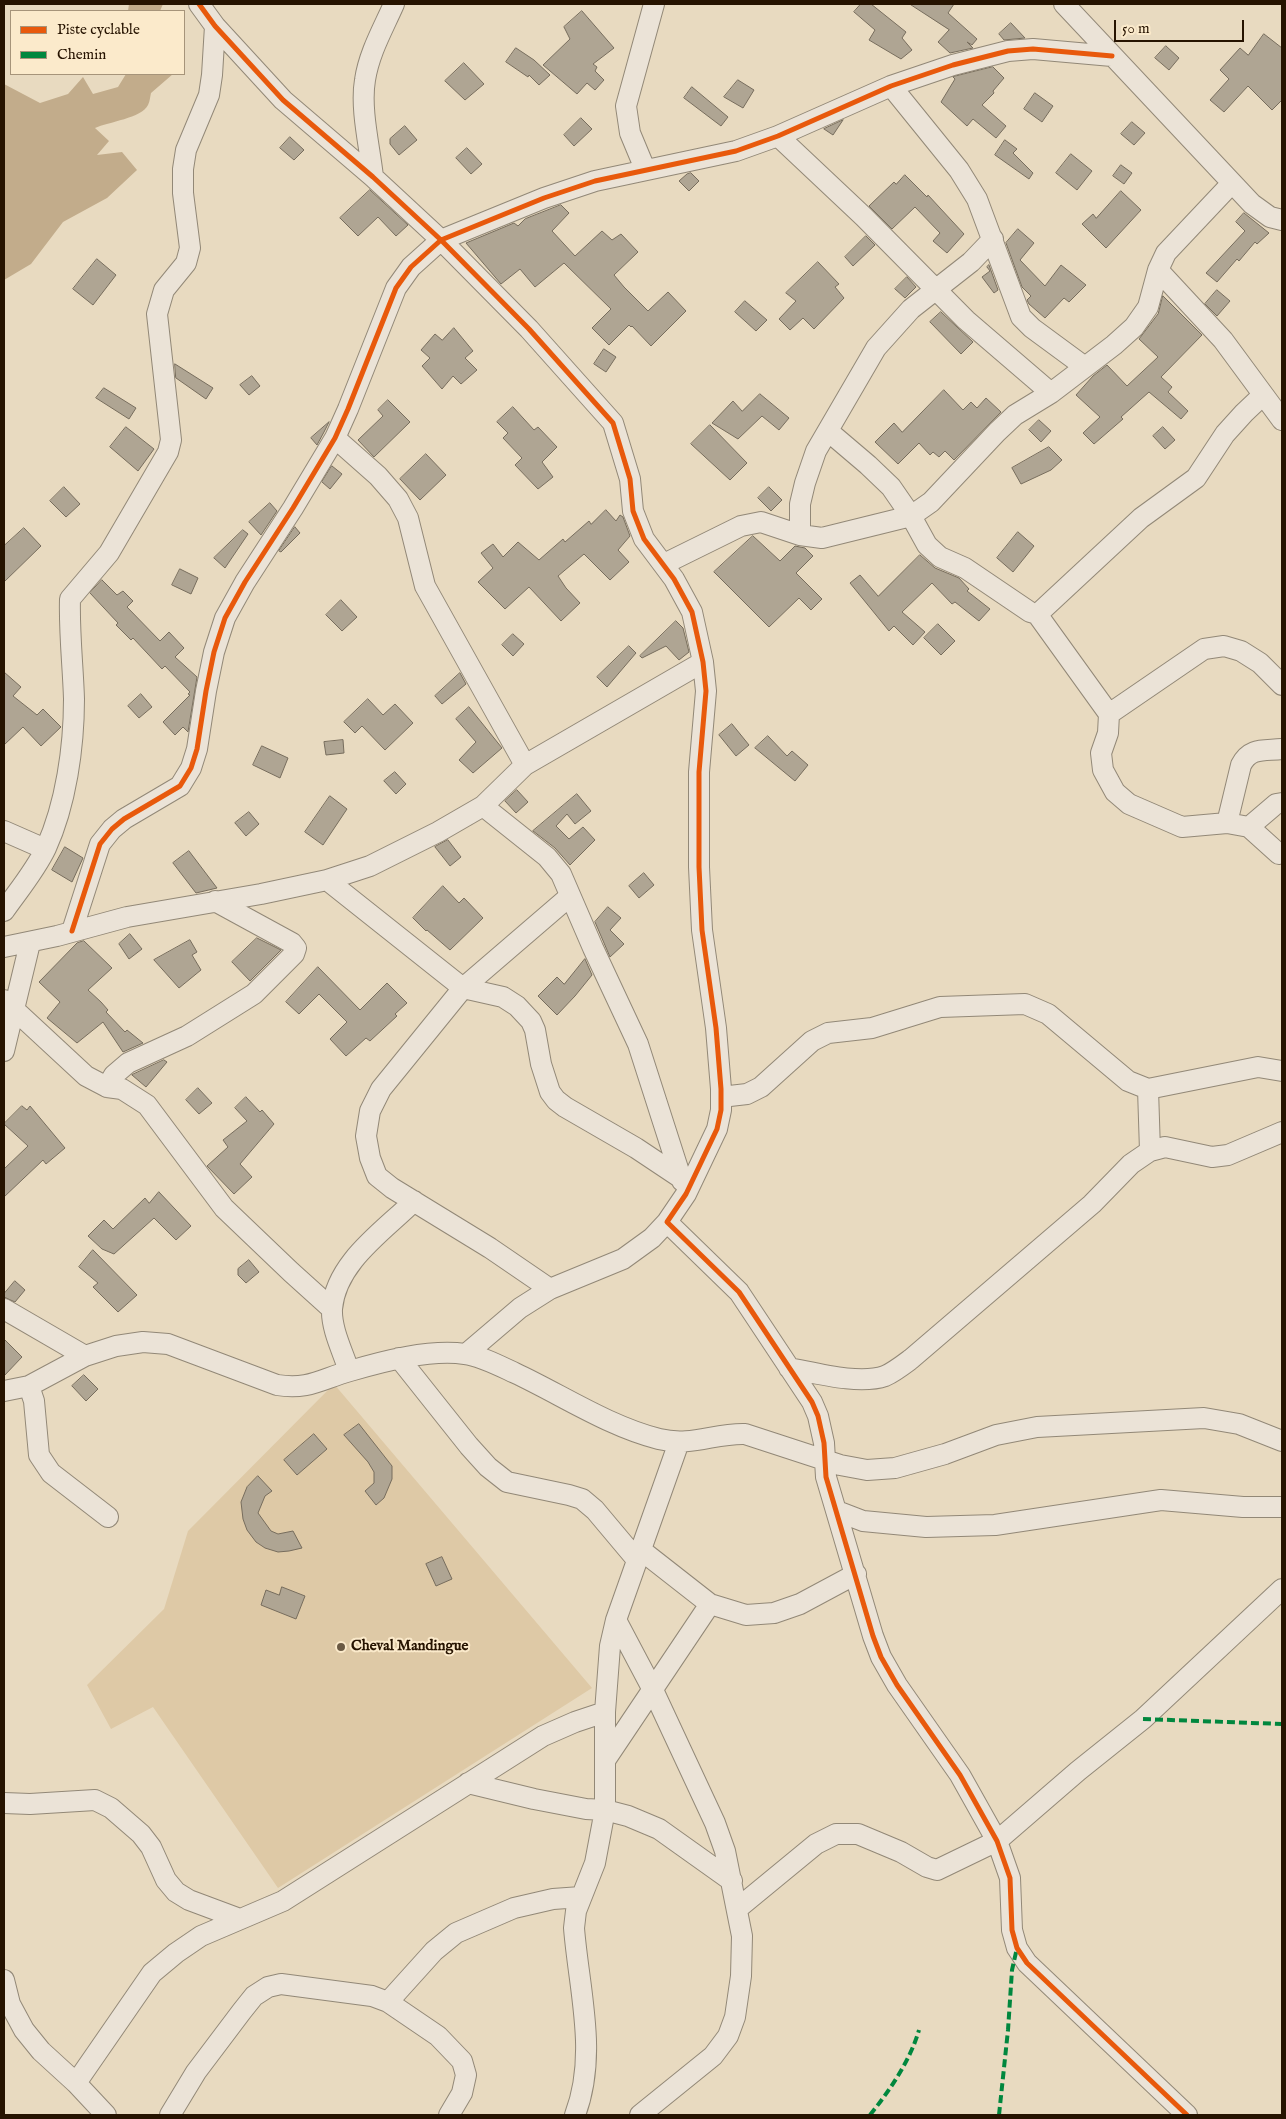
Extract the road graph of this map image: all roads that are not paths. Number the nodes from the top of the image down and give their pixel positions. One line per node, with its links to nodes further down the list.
1 (199, 4): 5 (street)
2 (394, 4): 10 (street)
3 (654, 4): 9 (street)
4 (1064, 4): 6 (street)
5 (215, 26): 10 (street); 37 (street)
6 (1112, 56): 7 (street); 11 (street)
7 (890, 86): 8 (street); 13 (street)
8 (778, 136): 9 (street); 16 (street)
9 (645, 169): 14 (street)
10 (373, 178): 14 (street)
11 (1232, 183): 12 (street); 15 (street)
12 (1282, 218)
13 (993, 239): 16 (street); 17 (street)
14 (441, 240): 22 (street); 25 (street)
15 (1158, 270): 17 (street); 19 (street)
16 (935, 291): 18 (street); 21 (street)
17 (1085, 367): 18 (street)
18 (1050, 393): 23 (street)
19 (1263, 396): 20 (street); 26 (street)
20 (1282, 420)
21 (828, 432): 23 (street); 24 (street)
22 (335, 438): 31 (street); 43 (street)
23 (912, 516): 24 (street); 26 (street)
24 (800, 535): 25 (street)
25 (664, 564): 27 (street)
26 (1037, 614): 29 (street)
27 (703, 662): 31 (street); 52 (street)
28 (1282, 685): 29 (street)
29 (1109, 714): 34 (street)
30 (1282, 750): 34 (street)
31 (525, 765): 33 (street)
32 (1282, 803): 35 (street)
33 (482, 806): 39 (street); 40 (street)
34 (1227, 823): 35 (street)
35 (1249, 827): 38 (street)
36 (4, 831): 37 (street)
37 (45, 849): 42 (street)
38 (1280, 854)
39 (327, 880): 41 (street); 46 (street)
40 (570, 896): 46 (street); 55 (street)
41 (215, 901): 43 (street); 50 (street)
42 (4, 912)
43 (72, 931): 44 (street)
44 (30, 943): 45 (street); 47 (street)
45 (4, 947)
46 (463, 988): 55 (street); 56 (street)
47 (9, 1004): 48 (street); 50 (street)
48 (4, 1051)
49 (1282, 1071): 51 (street)
50 (106, 1087): 60 (street)
51 (1148, 1090): 52 (street); 54 (street)
52 (721, 1097): 55 (street)
53 (1282, 1132): 54 (street)
54 (1150, 1151): 64 (street)
55 (683, 1186): 57 (street)
56 (414, 1201): 58 (street); 60 (street)
57 (667, 1222): 58 (street); 64 (street)
58 (550, 1290): 61 (street)
59 (4, 1309): 62 (street)
60 (332, 1309): 65 (street)
61 (466, 1354): 63 (street); 69 (street)
62 (85, 1356): 65 (street); 66 (street)
63 (399, 1358): 65 (street); 74 (street)
64 (789, 1368): 70 (street)
65 (349, 1371)
66 (29, 1386): 67 (street); 73 (street)
67 (4, 1391)
68 (1282, 1441): 70 (street)
69 (679, 1442): 70 (street); 74 (street)
70 (826, 1460): 72 (street)
71 (1282, 1507): 72 (street)
72 (837, 1511): 75 (street)
73 (108, 1517)
74 (639, 1555): 77 (street); 78 (street)
75 (856, 1574): 77 (street); 85 (street)
76 (1282, 1589): 85 (street)
77 (710, 1604): 79 (street)
78 (616, 1620): 79 (street); 80 (street)
79 (653, 1690): 81 (street); 86 (street)
80 (605, 1712): 81 (street); 82 (street)
81 (606, 1760): 84 (street)
82 (468, 1783): 84 (street); 89 (street)
83 (4, 1803): 89 (street)
84 (605, 1810): 86 (street); 87 (street)
85 (997, 1841): 88 (street); 98 (street)
86 (732, 1881): 88 (street)
87 (581, 1897): 91 (street); 96 (street)
88 (737, 1909): 97 (street)
89 (240, 1919): 92 (street)
90 (4, 1980): 92 (street)
91 (388, 2002): 94 (street); 95 (street)
92 (76, 2083): 93 (street)
93 (106, 2115)
94 (170, 2115)
95 (449, 2115)
96 (575, 2115)
97 (640, 2115)
98 (1187, 2115)

